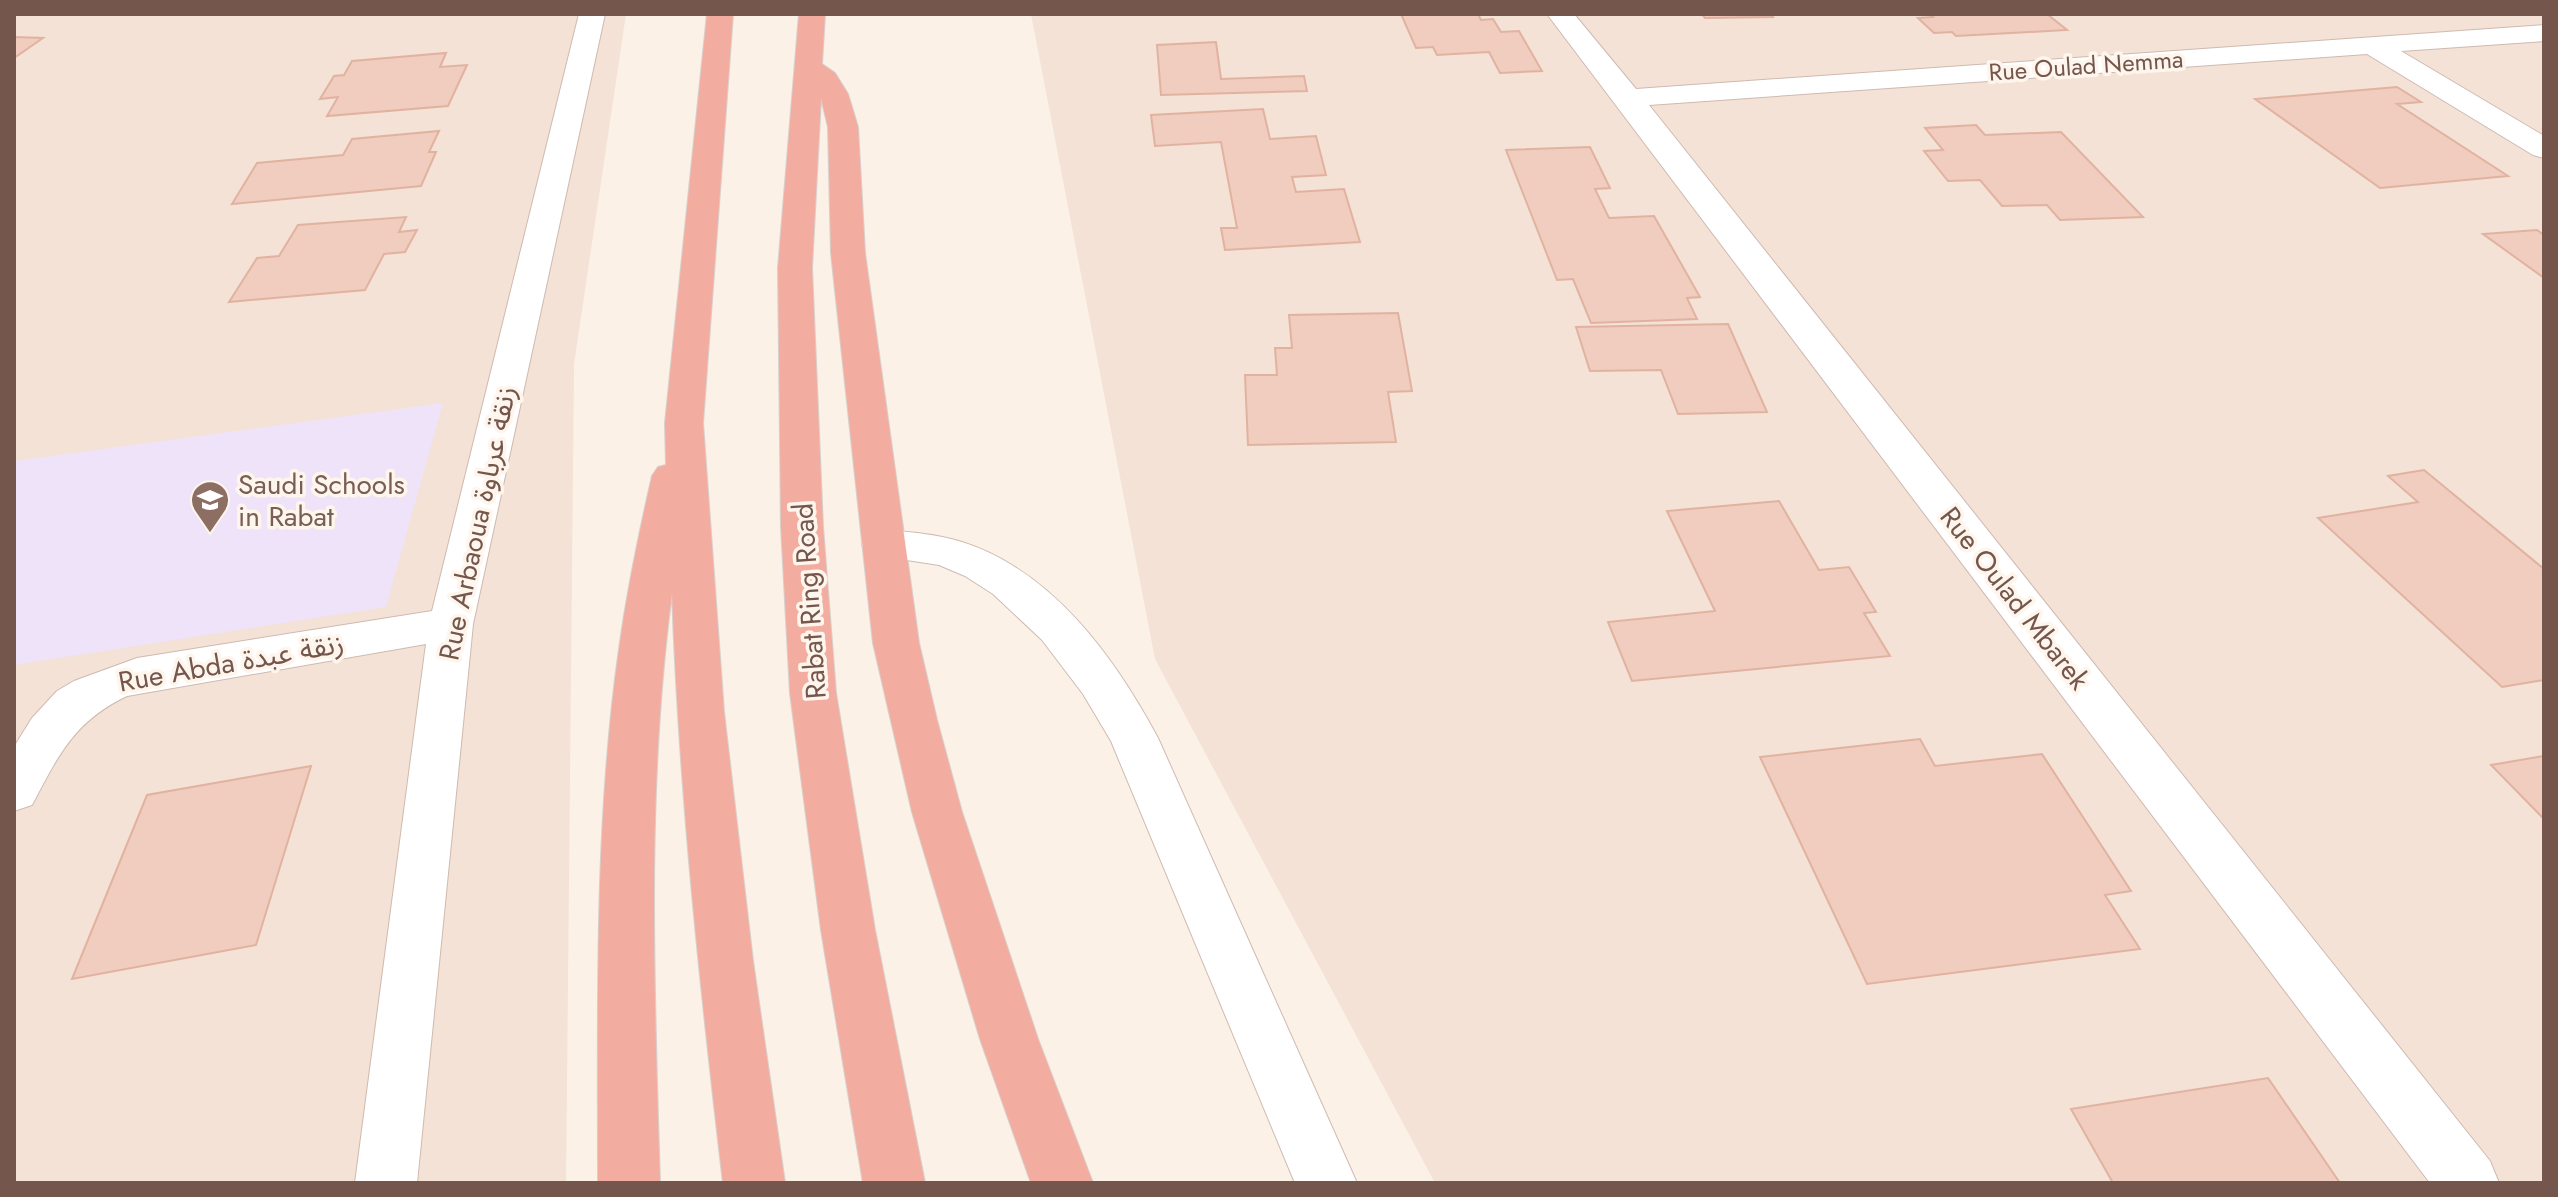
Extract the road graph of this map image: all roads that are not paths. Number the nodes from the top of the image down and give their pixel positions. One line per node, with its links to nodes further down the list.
1 (592, 14): 12 (street, Rue Arbaoua زنقة عرباوة)
2 (720, 14): 10 (highway)
3 (812, 14): 7 (highway, Rabat Ring Road)
4 (1560, 14): 8 (street, Rue Oulad Mbarek)
5 (2544, 33): 6 (street, Rue Oulad Nemma)
6 (2373, 46): 8 (street, Rue Oulad Nemma); 9 (street)
7 (807, 65): 11 (highway); 17 (highway, Rabat Ring Road)
8 (1628, 98): 20 (street, Rue Oulad Mbarek)
9 (2544, 149)
10 (684, 423): 15 (highway); 16 (highway)
11 (883, 544): 18 (highway); 19 (street)
12 (451, 624): 13 (street, Rue Abda زنقة عبدة); 14 (street, Rue Arbaoua زنقة عرباوة)
13 (14, 791)
14 (386, 1183)
15 (629, 1183)
16 (754, 1183)
17 (894, 1183)
18 (1062, 1183)
19 (1326, 1183)
20 (2468, 1183)

